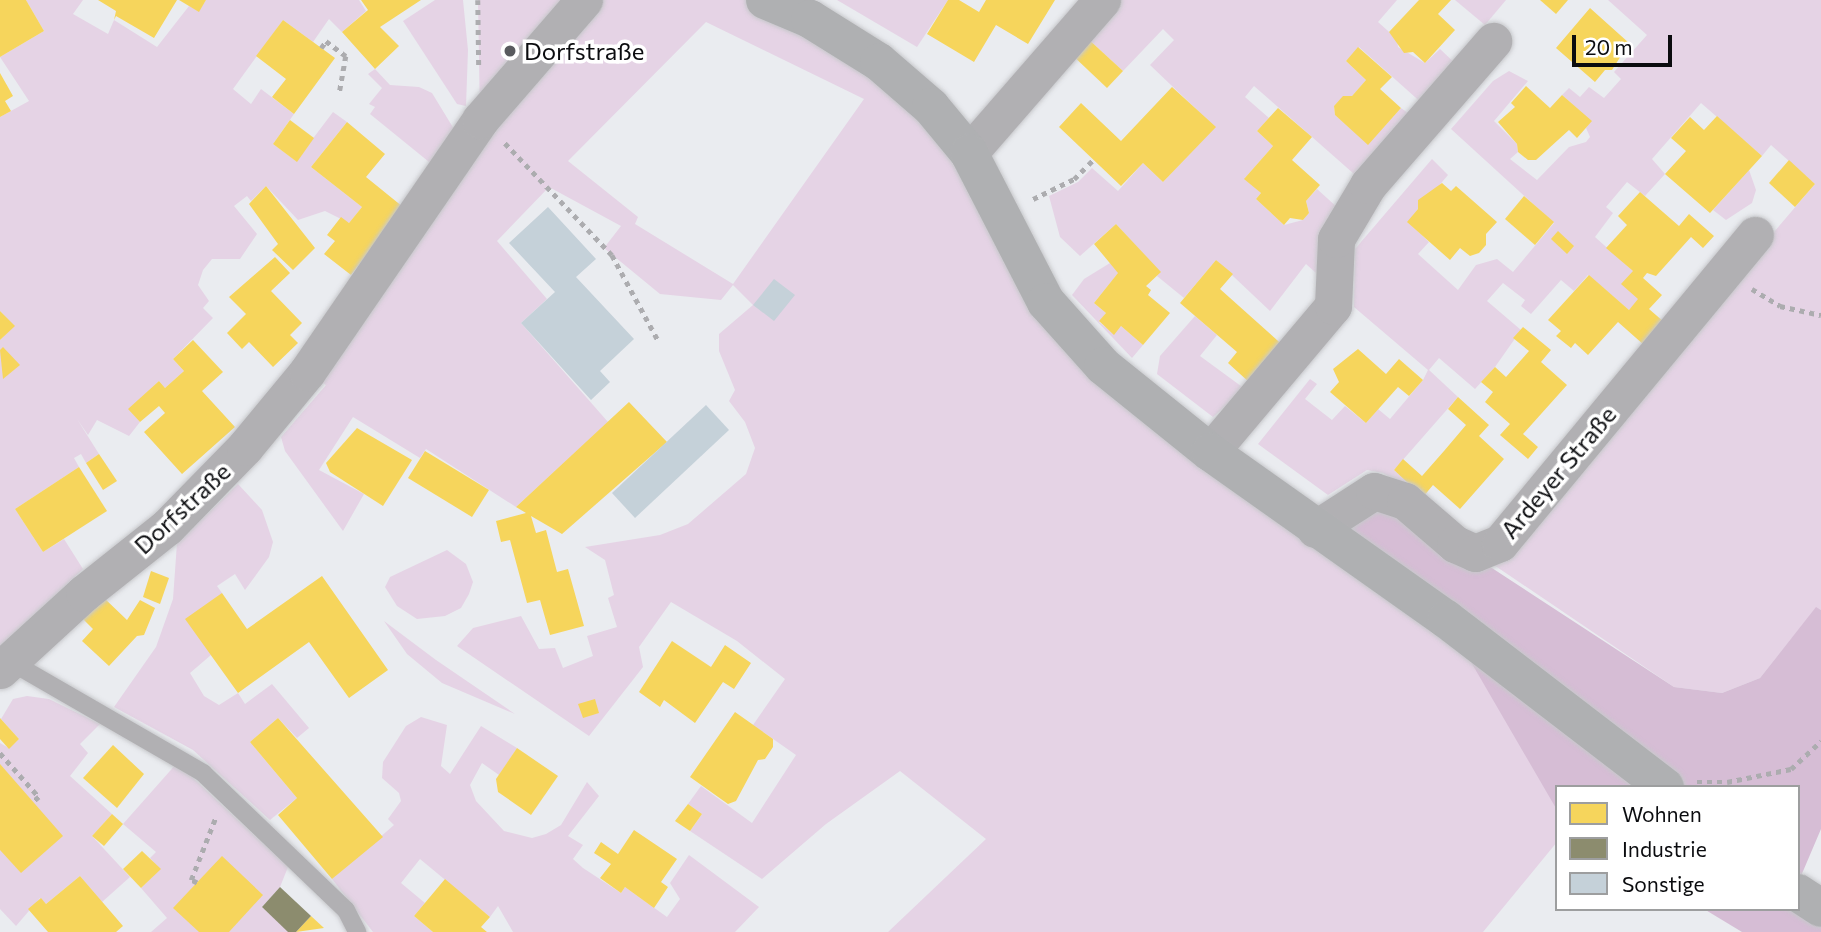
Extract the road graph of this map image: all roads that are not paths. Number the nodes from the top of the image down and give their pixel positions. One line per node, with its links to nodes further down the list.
1 (584, 0): 9 (street, Dorfstraße)
2 (765, 0): 5 (main road)
3 (1102, 0): 5 (street)
4 (1493, 41): 7 (street)
5 (968, 153): 7 (main road)
6 (1755, 236): 8 (street, Ardeyer Straße)
7 (1210, 452): 8 (main road)
8 (1315, 529): 10 (main road)
9 (5, 666): 13 (lane, Dorfstraße)
10 (1663, 785)
11 (1800, 894): 12 (main road)
12 (1821, 908)
13 (357, 932)

